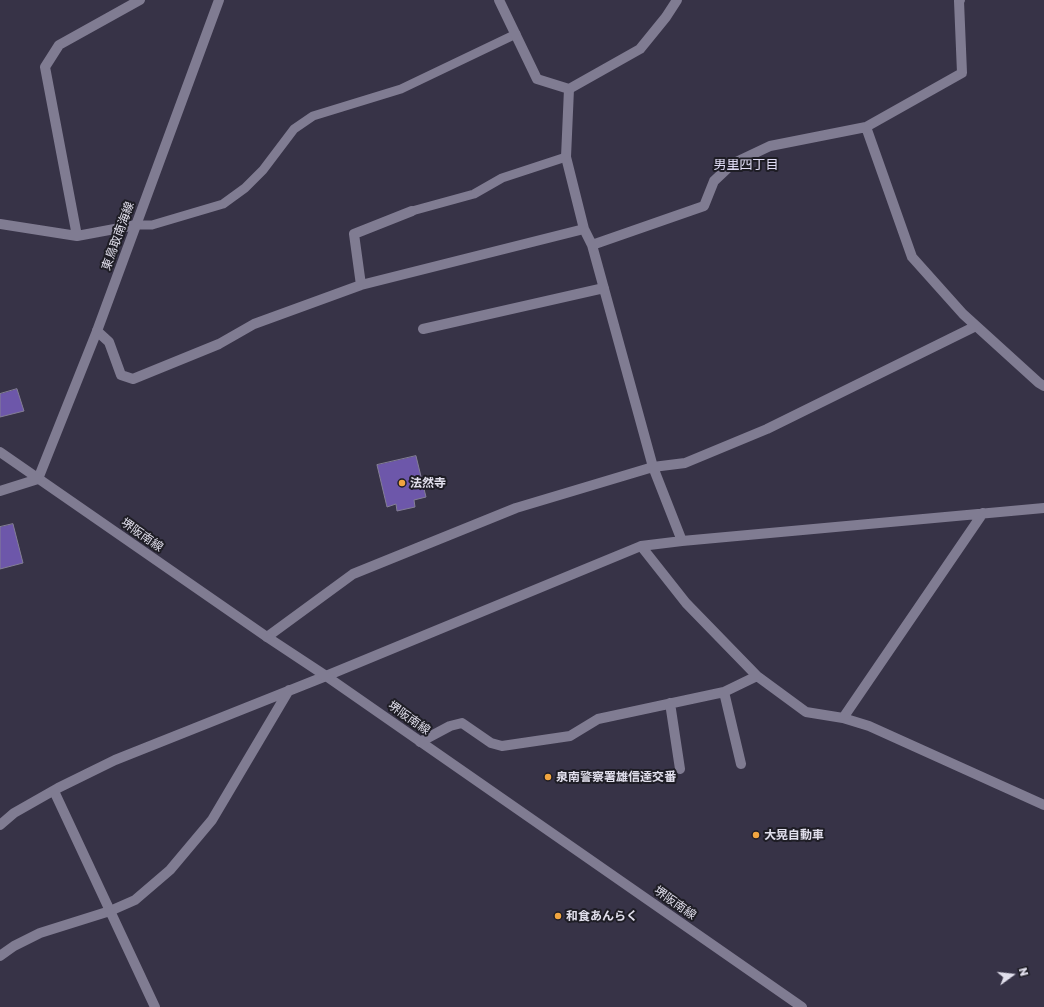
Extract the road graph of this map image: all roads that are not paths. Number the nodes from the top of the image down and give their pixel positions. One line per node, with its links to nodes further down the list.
1 (140, 0): 14 (street)
2 (219, 0): 12 (street, 東鳥取南海線)
3 (499, 0): 6 (street)
4 (677, 0): 7 (street)
5 (960, 0): 8 (street)
6 (516, 34): 7 (street); 12 (lane)
7 (569, 89): 9 (street)
8 (866, 127): 15 (street); 18 (street)
9 (566, 157): 10 (lane); 13 (street)
10 (412, 211): 16 (street)
11 (0, 224): 14 (street)
12 (136, 225): 14 (street); 20 (street, 東鳥取南海線)
13 (584, 229): 15 (street); 16 (street)
14 (77, 236)
15 (592, 245): 17 (street)
16 (362, 285): 20 (street)
17 (604, 288): 19 (street); 23 (street)
18 (976, 326): 21 (street); 23 (street)
19 (423, 329)
20 (97, 331): 24 (street, 東鳥取南海線)
21 (1044, 386)
22 (0, 452): 24 (street, 堺阪南線)
23 (653, 467): 28 (street); 30 (street)
24 (38, 479): 25 (street); 30 (street, 堺阪南線)
25 (0, 491)
26 (1044, 508): 27 (street)
27 (983, 513): 28 (street); 36 (street)
28 (682, 542): 29 (street)
29 (641, 546): 31 (street); 32 (street)
30 (267, 637): 31 (street, 堺阪南線)
31 (326, 676): 33 (street); 37 (street, 堺阪南線)
32 (757, 676): 34 (street); 36 (street)
33 (290, 690): 40 (street); 43 (street)
34 (724, 692): 35 (street); 38 (street)
35 (670, 703): 37 (street); 39 (street)
36 (843, 718): 41 (street)
37 (420, 742): 46 (street, 堺阪南線)
38 (741, 764)
39 (680, 769)
40 (54, 791): 42 (street); 43 (street)
41 (1044, 805)
42 (0, 825)
43 (110, 911): 44 (street); 45 (street)
44 (0, 956)
45 (155, 1007)
46 (802, 1007)

